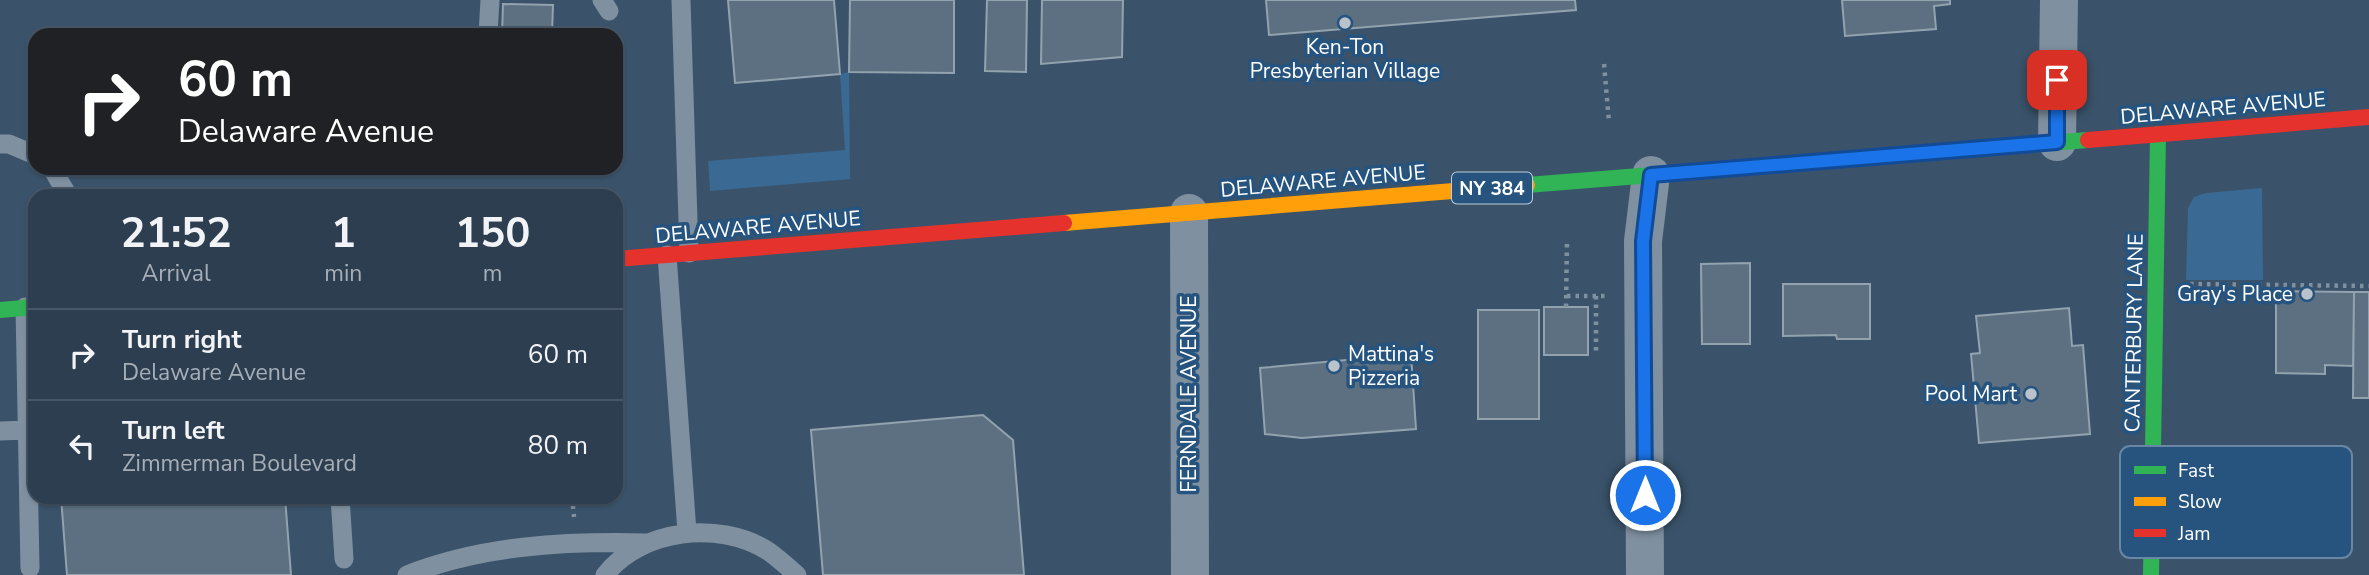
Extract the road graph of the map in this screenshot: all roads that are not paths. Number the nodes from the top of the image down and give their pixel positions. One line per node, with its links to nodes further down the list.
1 (491, 0): 4 (lane)
2 (681, 0): 12 (lane)
3 (2059, 0): 7 (street)
4 (489, 28)
5 (2369, 117): 6 (main road, DELAWARE AVENUE / NY 384)
6 (2158, 134): 7 (main road, DELAWARE AVENUE / NY 384); 20 (main road, CANTERBURY LANE)
7 (2057, 142): 10 (main road, DELAWARE AVENUE / NY 384)
8 (0, 144): 9 (lane)
9 (28, 152)
10 (1651, 175): 11 (main road, DELAWARE AVENUE / NY 384); 32 (street)
11 (1189, 212): 12 (main road, DELAWARE AVENUE / NY 384); 31 (street, FERNDALE AVENUE)
12 (689, 253): 13 (main road, DELAWARE AVENUE / NY 384)
13 (667, 255): 14 (main road, DELAWARE AVENUE / NY 384); 24 (lane)
14 (623, 258)
15 (28, 307): 16 (main road)
16 (0, 310)
17 (28, 368): 18 (lane)
18 (26, 430): 19 (lane); 21 (lane)
19 (0, 431)
20 (2153, 446)
21 (28, 499)
22 (28, 504): 27 (lane)
23 (340, 504): 26 (lane)
24 (687, 533): 25 (lane); 30 (lane)
25 (648, 543): 28 (lane); 29 (lane)
26 (344, 559)
27 (30, 568)
28 (407, 575)
29 (605, 575)
30 (797, 575)
31 (1190, 575)
32 (1646, 575)

